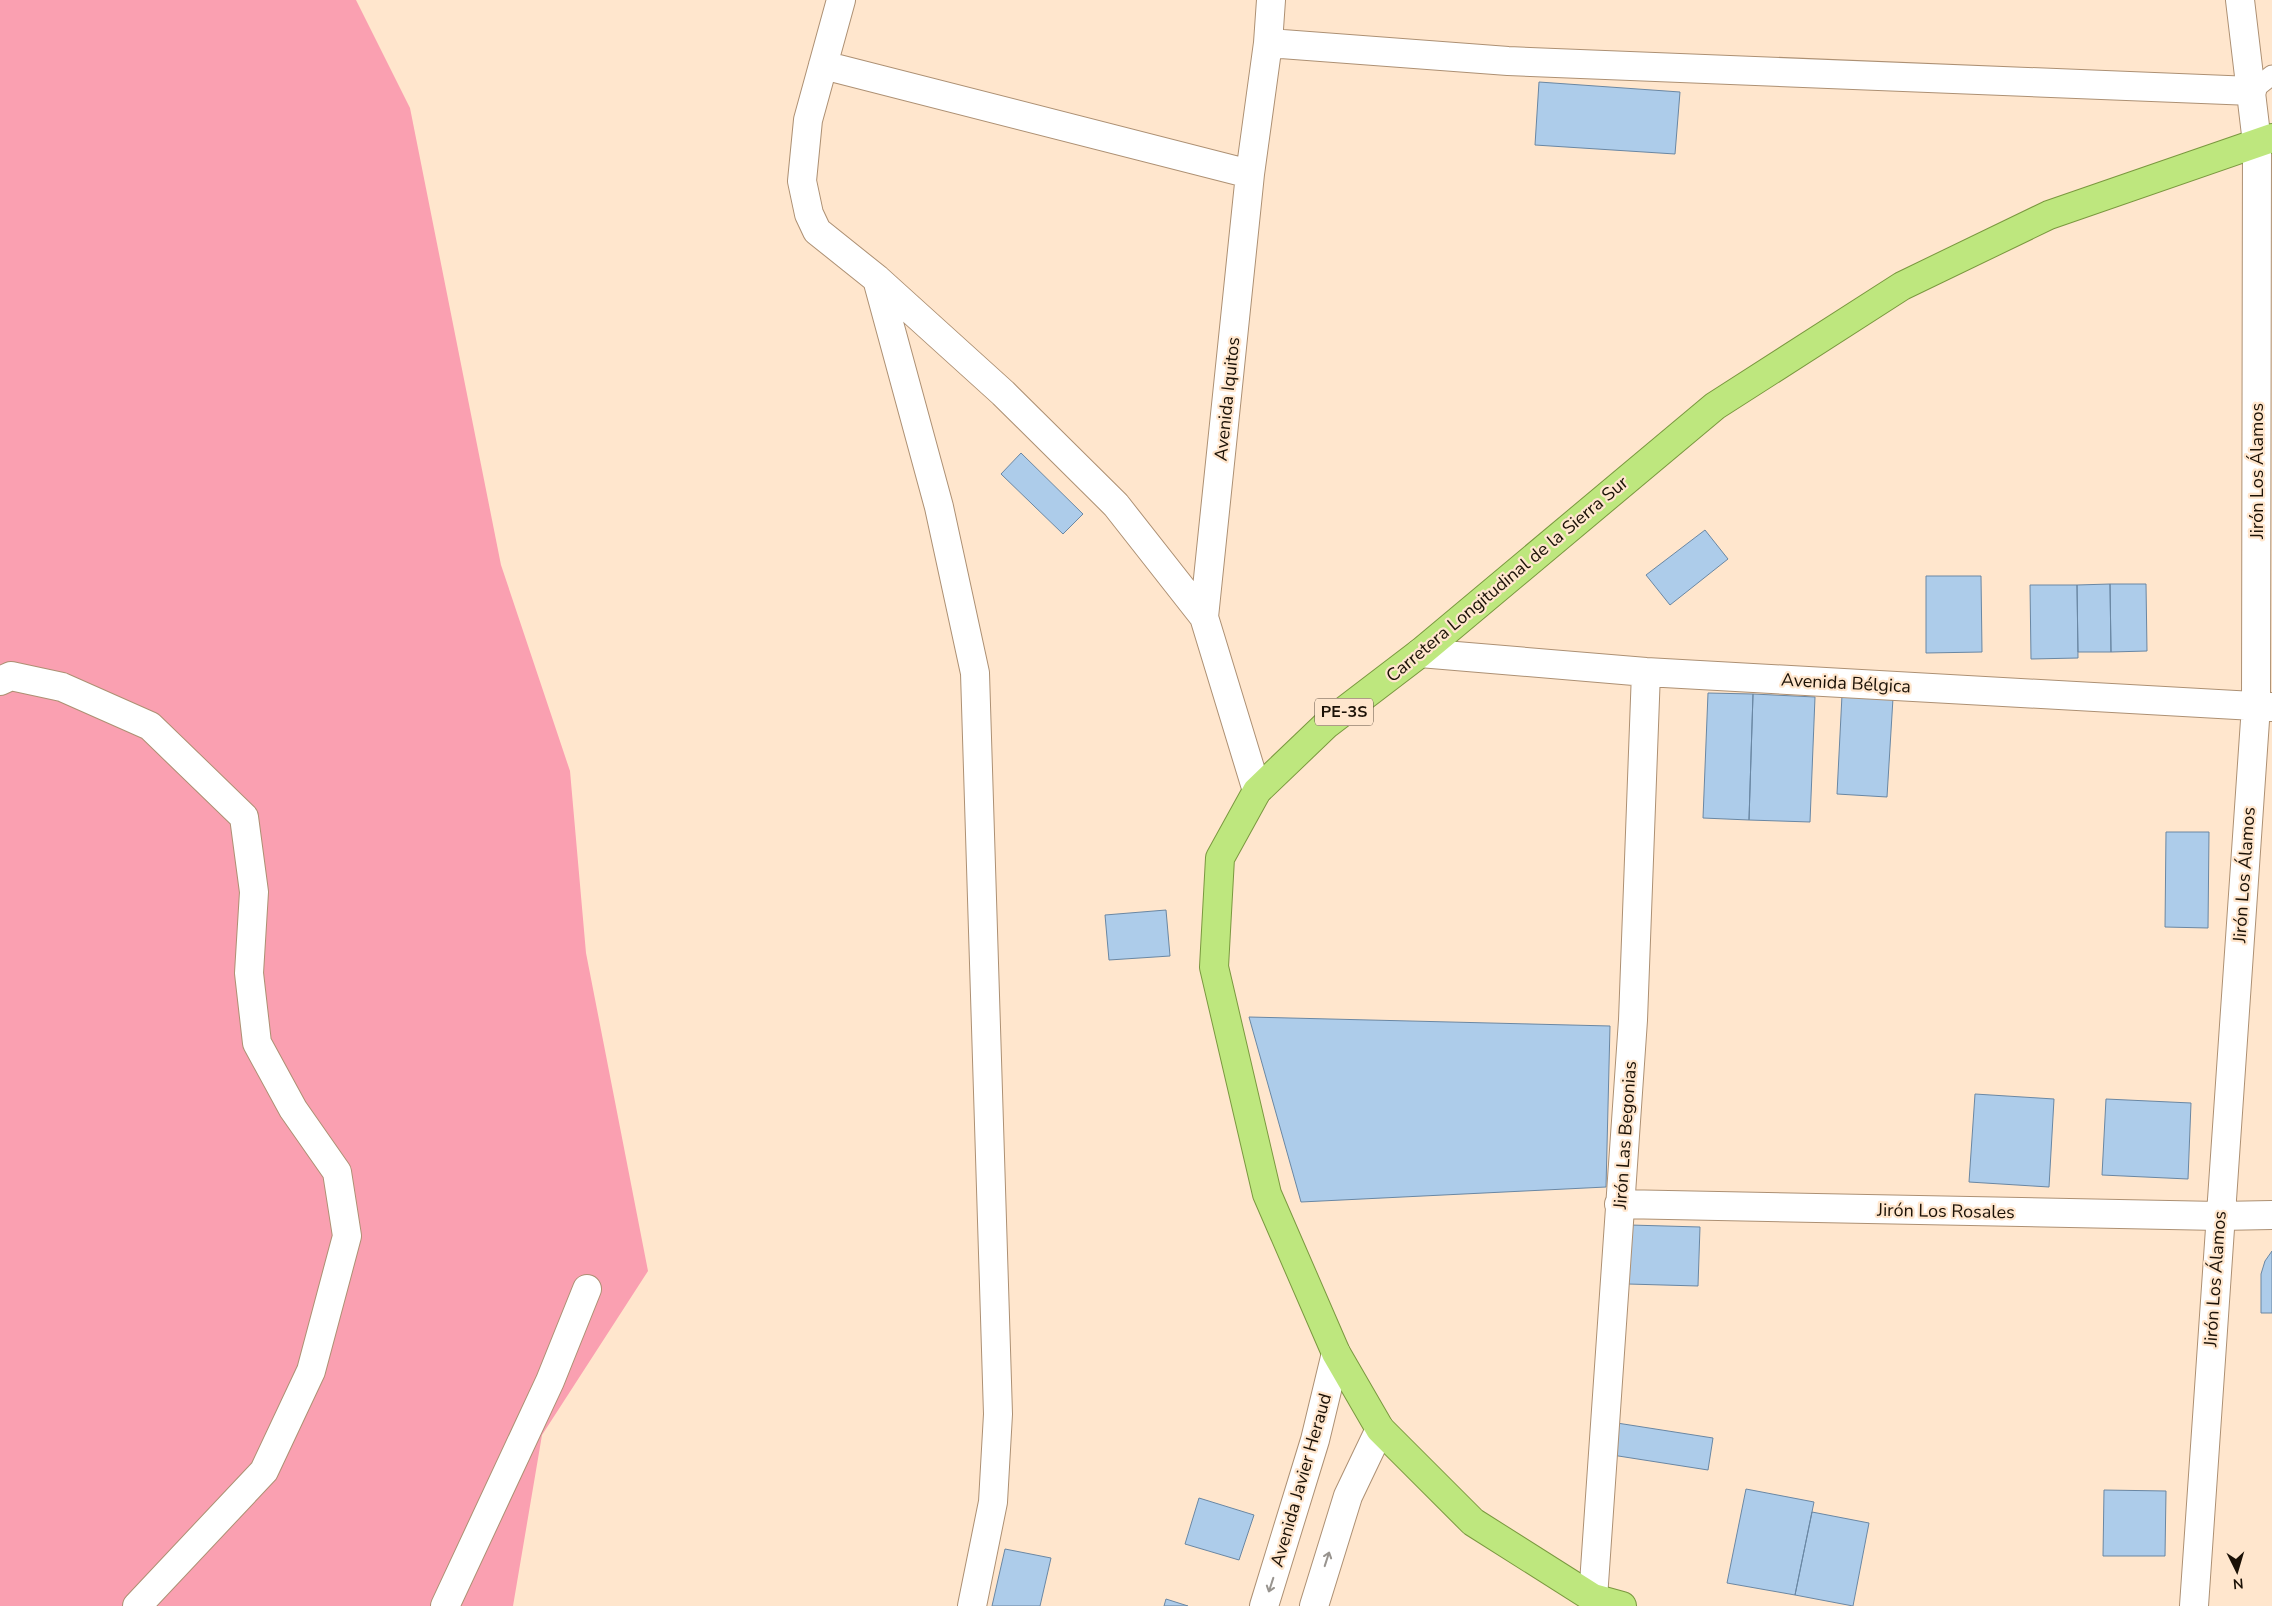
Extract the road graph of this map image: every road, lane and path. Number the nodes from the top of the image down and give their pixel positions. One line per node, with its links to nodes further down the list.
1 (841, 0): 5 (street)
2 (1270, 0): 4 (street, Avenida Iquitos)
3 (2240, 0): 6 (street, Jirón Los Álamos)
4 (1268, 42): 6 (street); 8 (street, Avenida Iquitos)
5 (823, 65): 8 (street); 9 (street)
6 (2262, 83): 7 (street, Jirón Los Álamos)
7 (2265, 140): 11 (highway, Carretera Longitudinal de la Sierra Sur / PE-3S); 14 (street, Jirón Los Álamos)
8 (1250, 174): 10 (street, Avenida Iquitos)
9 (877, 279): 10 (street); 25 (street)
10 (1204, 617): 15 (street, Avenida Iquitos)
11 (1420, 653): 12 (street, Avenida Bélgica); 15 (highway, Carretera Longitudinal de la Sierra Sur / PE-3S)
12 (1646, 672): 14 (street, Avenida Bélgica); 16 (street, Jirón Las Begonias)
13 (0, 681): 23 (street)
14 (2264, 706): 18 (street, Jirón Los Álamos)
15 (1257, 791): 20 (highway, Carretera Longitudinal de la Sierra Sur / PE-3S)
16 (1620, 1204): 18 (street, Jirón Los Rosales); 22 (street, Jirón Las Begonias)
17 (2272, 1215): 18 (street, Jirón Los Rosales)
18 (2219, 1216): 29 (street, Jirón Los Álamos)
19 (587, 1289): 24 (street)
20 (1336, 1353): 21 (highway, Carretera Longitudinal de la Sierra Sur / PE-3S); 26 (street, Avenida Javier Heraud, one-way to 26)
21 (1380, 1429): 22 (highway, Carretera Longitudinal de la Sierra Sur / PE-3S); 27 (street, one-way to 21)
22 (1593, 1598): 28 (highway, Carretera Longitudinal de la Sierra Sur / PE-3S)
23 (137, 1606)
24 (446, 1606)
25 (972, 1606)
26 (1264, 1606)
27 (1314, 1606)
28 (1622, 1606)
29 (2194, 1606)

